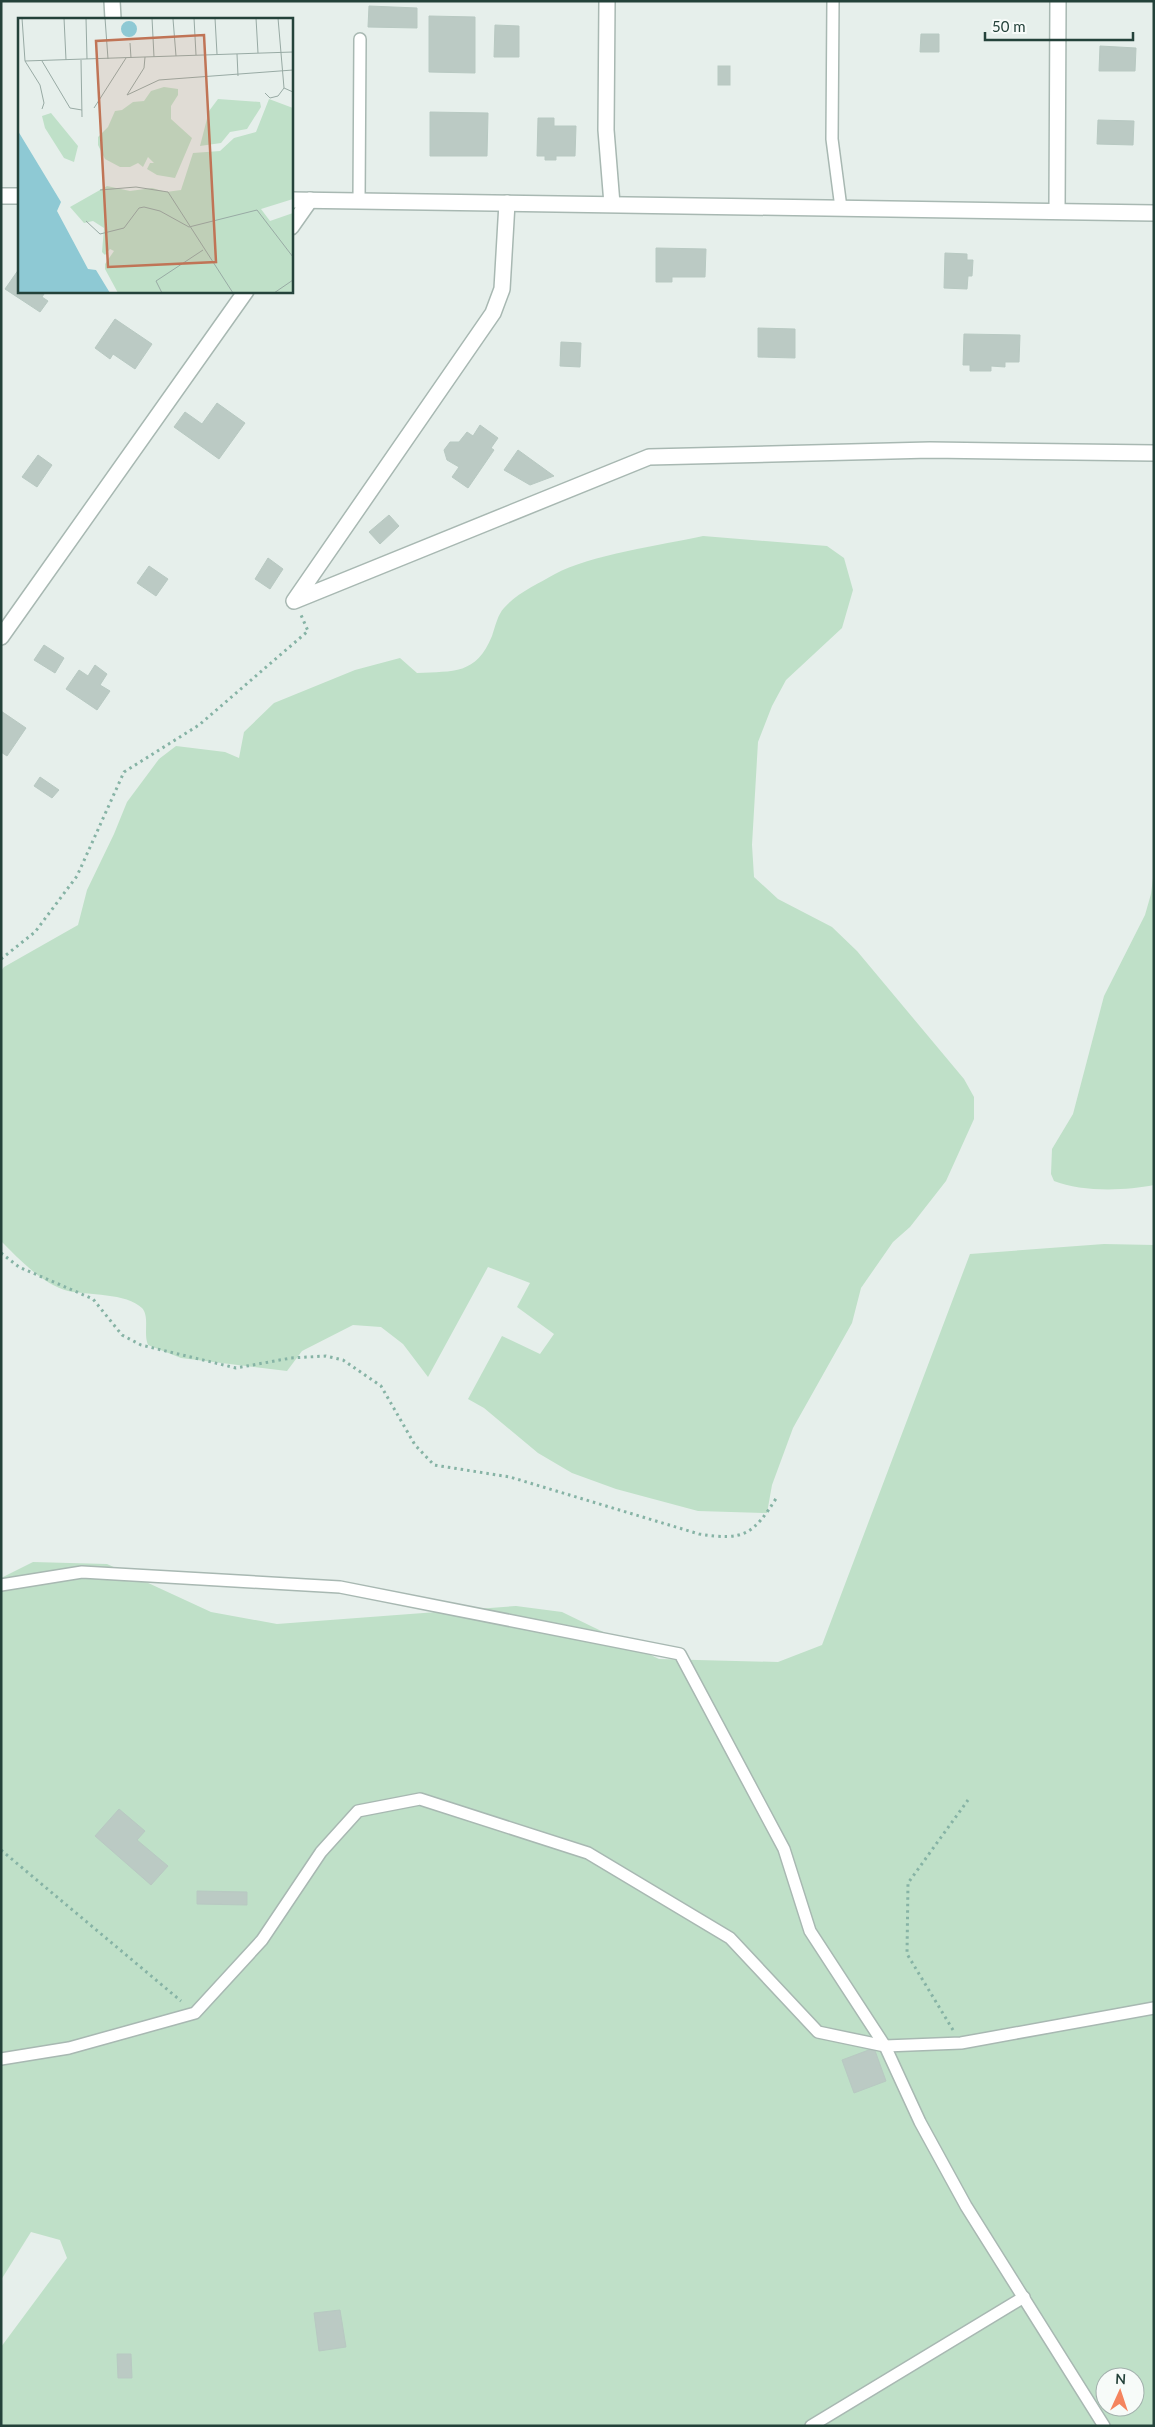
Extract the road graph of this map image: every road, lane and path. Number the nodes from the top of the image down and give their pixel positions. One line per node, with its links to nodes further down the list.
1 (112, 1): 5 (street)
2 (607, 1): 13 (street)
3 (833, 1): 14 (lane)
4 (1058, 1): 15 (street)
5 (112, 18)
6 (360, 39): 11 (lane)
7 (1, 196): 8 (street)
8 (18, 196)
9 (292, 200): 10 (street)
10 (310, 200): 11 (street); 17 (street)
11 (359, 201): 12 (street)
12 (507, 203): 13 (street); 20 (street)
13 (612, 204): 14 (street)
14 (841, 208): 15 (street)
15 (1057, 211): 16 (street)
16 (1154, 212)
17 (292, 226)
18 (245, 292): 21 (street)
19 (1154, 453): 20 (street)
20 (294, 601): 22 (path)
21 (1, 637)
22 (1, 959)
23 (1, 1253): 24 (path)
24 (777, 1497)
25 (1, 1586): 31 (lane)
26 (968, 1800): 30 (path)
27 (1, 1850): 29 (path)
28 (1154, 2008): 30 (lane)
29 (195, 2012): 31 (lane); 32 (lane)
30 (961, 2043): 31 (lane)
31 (885, 2046): 33 (lane)
32 (1, 2059)
33 (1024, 2297): 34 (lane); 35 (lane)
34 (811, 2426)
35 (1104, 2426)

